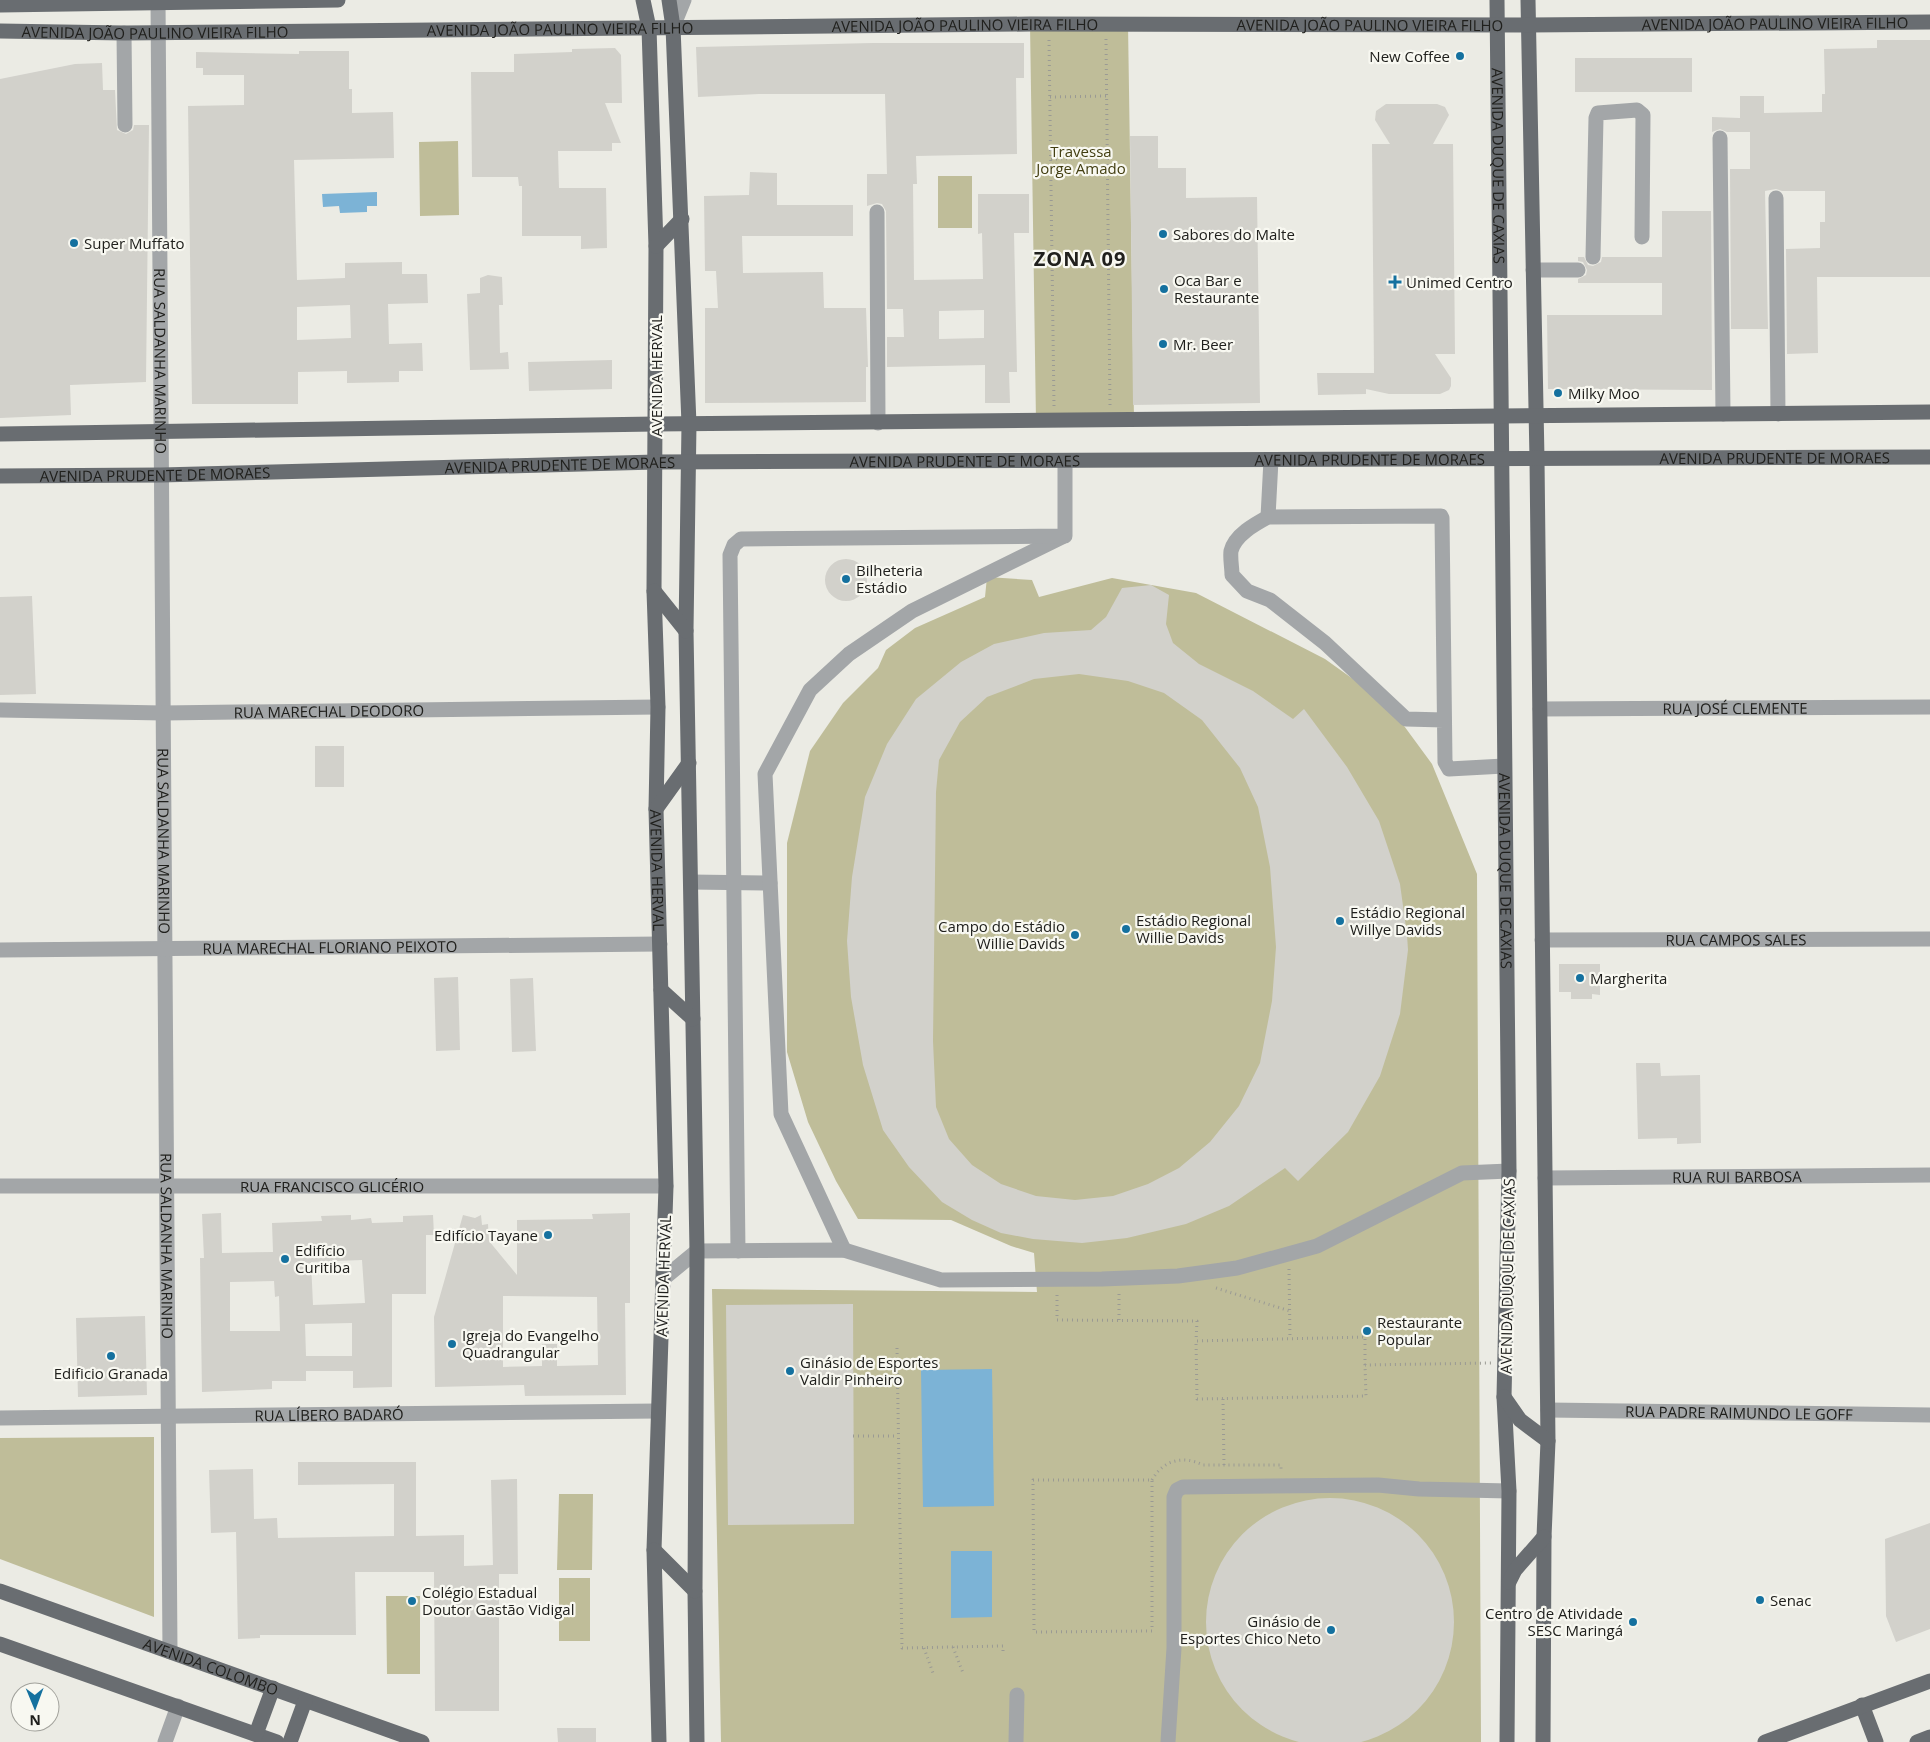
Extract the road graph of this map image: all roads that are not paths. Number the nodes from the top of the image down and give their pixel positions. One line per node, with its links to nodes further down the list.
1 (338, 0): 7 (main road, AVENIDA JOÃO PAULINO VIEIRA FILHO)
2 (642, 0): 13 (main road, AVENIDA HERVAL)
3 (669, 0): 12 (main road, AVENIDA HERVAL)
4 (684, 0): 12 (street)
5 (1497, 0): 10 (main road, AVENIDA DUQUE DE CAXIAS)
6 (1528, 0): 11 (main road)
7 (158, 2): 8 (main road, AVENIDA JOÃO PAULINO VIEIRA FILHO); 15 (street, RUA SALDANHA MARINHO)
8 (0, 4)
9 (1930, 22): 11 (main road, AVENIDA JOÃO PAULINO VIEIRA FILHO)
10 (1496, 25): 11 (main road, AVENIDA JOÃO PAULINO VIEIRA FILHO); 12 (main road, AVENIDA JOÃO PAULINO VIEIRA FILHO); 30 (main road, AVENIDA DUQUE DE CAXIAS)
11 (1528, 25): 25 (main road)
12 (673, 27): 13 (main road, AVENIDA JOÃO PAULINO VIEIRA FILHO); 21 (main road, AVENIDA HERVAL)
13 (649, 28): 15 (main road, AVENIDA JOÃO PAULINO VIEIRA FILHO); 23 (main road, AVENIDA HERVAL)
14 (0, 32): 16 (main road, AVENIDA JOÃO PAULINO VIEIRA FILHO)
15 (159, 32): 16 (main road, AVENIDA JOÃO PAULINO VIEIRA FILHO); 35 (street, RUA SALDANHA MARINHO)
16 (124, 33): 17 (street)
17 (125, 125)
18 (1720, 138): 28 (street)
19 (1776, 198): 29 (street)
20 (877, 212): 32 (street)
21 (682, 219): 23 (main road); 34 (main road, AVENIDA HERVAL)
22 (1642, 237): 24 (street)
23 (656, 246): 33 (main road, AVENIDA HERVAL)
24 (1593, 257)
25 (1533, 270): 26 (street); 31 (main road)
26 (1578, 270)
27 (1930, 412): 29 (main road)
28 (1723, 414): 29 (main road); 31 (main road)
29 (1778, 414)
30 (1501, 416): 31 (main road); 32 (main road); 38 (main road, AVENIDA DUQUE DE CAXIAS)
31 (1536, 416): 39 (main road)
32 (878, 423): 34 (main road)
33 (656, 424): 34 (main road); 35 (main road); 42 (main road, AVENIDA HERVAL)
34 (689, 424): 43 (main road, AVENIDA HERVAL)
35 (161, 433): 36 (main road); 44 (street, RUA SALDANHA MARINHO)
36 (0, 434)
37 (1930, 457): 39 (main road, AVENIDA PRUDENTE DE MORAES)
38 (1501, 459): 39 (main road, AVENIDA PRUDENTE DE MORAES); 40 (main road, AVENIDA PRUDENTE DE MORAES); 57 (main road, AVENIDA DUQUE DE CAXIAS)
39 (1537, 459): 52 (main road)
40 (1271, 460): 41 (main road, AVENIDA PRUDENTE DE MORAES); 46 (street)
41 (1066, 461): 43 (main road, AVENIDA PRUDENTE DE MORAES); 47 (street)
42 (656, 462): 43 (main road, AVENIDA PRUDENTE DE MORAES); 44 (main road, AVENIDA PRUDENTE DE MORAES); 48 (main road, AVENIDA HERVAL)
43 (688, 463): 49 (main road, AVENIDA HERVAL)
44 (161, 475): 45 (main road, AVENIDA PRUDENTE DE MORAES); 54 (street, RUA SALDANHA MARINHO)
45 (0, 476)
46 (1268, 517): 55 (street); 55 (street)
47 (1065, 536): 60 (street); 61 (street)
48 (654, 591): 49 (main road); 50 (main road, AVENIDA HERVAL)
49 (686, 631): 56 (main road, AVENIDA HERVAL)
50 (658, 707): 54 (street, RUA MARECHAL DEODORO); 58 (main road, AVENIDA HERVAL)
51 (1930, 707): 52 (street, RUA JOSÉ CLEMENTE)
52 (1540, 708): 63 (main road)
53 (0, 710): 54 (street, RUA MARECHAL DEODORO)
54 (163, 713): 66 (street, RUA SALDANHA MARINHO)
55 (1444, 720): 57 (street)
56 (689, 763): 58 (main road); 59 (main road, AVENIDA HERVAL)
57 (1504, 766): 69 (main road, AVENIDA DUQUE DE CAXIAS)
58 (656, 809): 64 (main road, AVENIDA HERVAL)
59 (691, 882): 61 (street); 68 (main road, AVENIDA HERVAL)
60 (770, 883): 61 (street); 75 (street)
61 (734, 884): 77 (street)
62 (1930, 939): 63 (street, RUA CAMPOS SALES)
63 (1542, 940): 71 (main road)
64 (660, 944): 66 (street, RUA MARECHAL FLORIANO PEIXOTO); 67 (main road, AVENIDA HERVAL)
65 (0, 950): 66 (street, RUA MARECHAL FLORIANO PEIXOTO)
66 (165, 950): 72 (street, RUA SALDANHA MARINHO)
67 (661, 990): 68 (main road); 74 (main road, AVENIDA HERVAL)
68 (693, 1019): 76 (main road, AVENIDA HERVAL)
69 (1509, 1172): 75 (street); 79 (main road, AVENIDA DUQUE DE CAXIAS)
70 (1930, 1175): 71 (street, RUA RUI BARBOSA)
71 (1545, 1178): 80 (main road)
72 (166, 1185): 73 (street, RUA FRANCISCO GLICÉRIO); 74 (street, RUA FRANCISCO GLICÉRIO); 83 (street, RUA SALDANHA MARINHO)
73 (0, 1186)
74 (666, 1186): 78 (main road, AVENIDA HERVAL)
75 (844, 1250): 77 (street)
76 (697, 1251): 77 (street); 78 (street); 91 (main road, AVENIDA HERVAL)
77 (738, 1251)
78 (663, 1279): 81 (main road, AVENIDA HERVAL)
79 (1504, 1397): 85 (main road); 86 (main road, AVENIDA DUQUE DE CAXIAS)
80 (1548, 1410): 82 (street, RUA PADRE RAIMUNDO LE GOFF); 85 (main road)
81 (658, 1411): 83 (street, RUA LÍBERO BADARÓ); 88 (main road, AVENIDA HERVAL)
82 (1930, 1415)
83 (168, 1416): 84 (street, RUA LÍBERO BADARÓ); 93 (street, RUA SALDANHA MARINHO)
84 (0, 1418)
85 (1548, 1441): 87 (main road)
86 (1508, 1491): 89 (main road, AVENIDA DUQUE DE CAXIAS); 109 (street)
87 (1544, 1537): 89 (main road); 111 (main road)
88 (654, 1550): 91 (main road); 106 (main road, AVENIDA HERVAL)
89 (1509, 1582): 110 (main road, AVENIDA DUQUE DE CAXIAS)
90 (0, 1591): 93 (main road, AVENIDA COLOMBO)
91 (695, 1591): 107 (main road, AVENIDA HERVAL)
92 (0, 1644): 99 (main road)
93 (170, 1652): 95 (main road, AVENIDA COLOMBO)
94 (1930, 1681): 98 (main road)
95 (273, 1688): 97 (main road, AVENIDA COLOMBO); 100 (main road)
96 (1017, 1695): 108 (street)
97 (305, 1701): 104 (main road); 105 (main road, AVENIDA COLOMBO)
98 (1862, 1705): 112 (main road); 113 (main road)
99 (178, 1706): 100 (main road); 102 (street)
100 (256, 1734): 103 (main road)
101 (1930, 1737): 114 (main road)
102 (165, 1742)
103 (277, 1742)
104 (290, 1742)
105 (422, 1742)
106 (658, 1742)
107 (698, 1742)
108 (1016, 1742)
109 (1168, 1742)
110 (1506, 1742)
111 (1543, 1742)
112 (1765, 1742)
113 (1876, 1742)
114 (1917, 1742)

